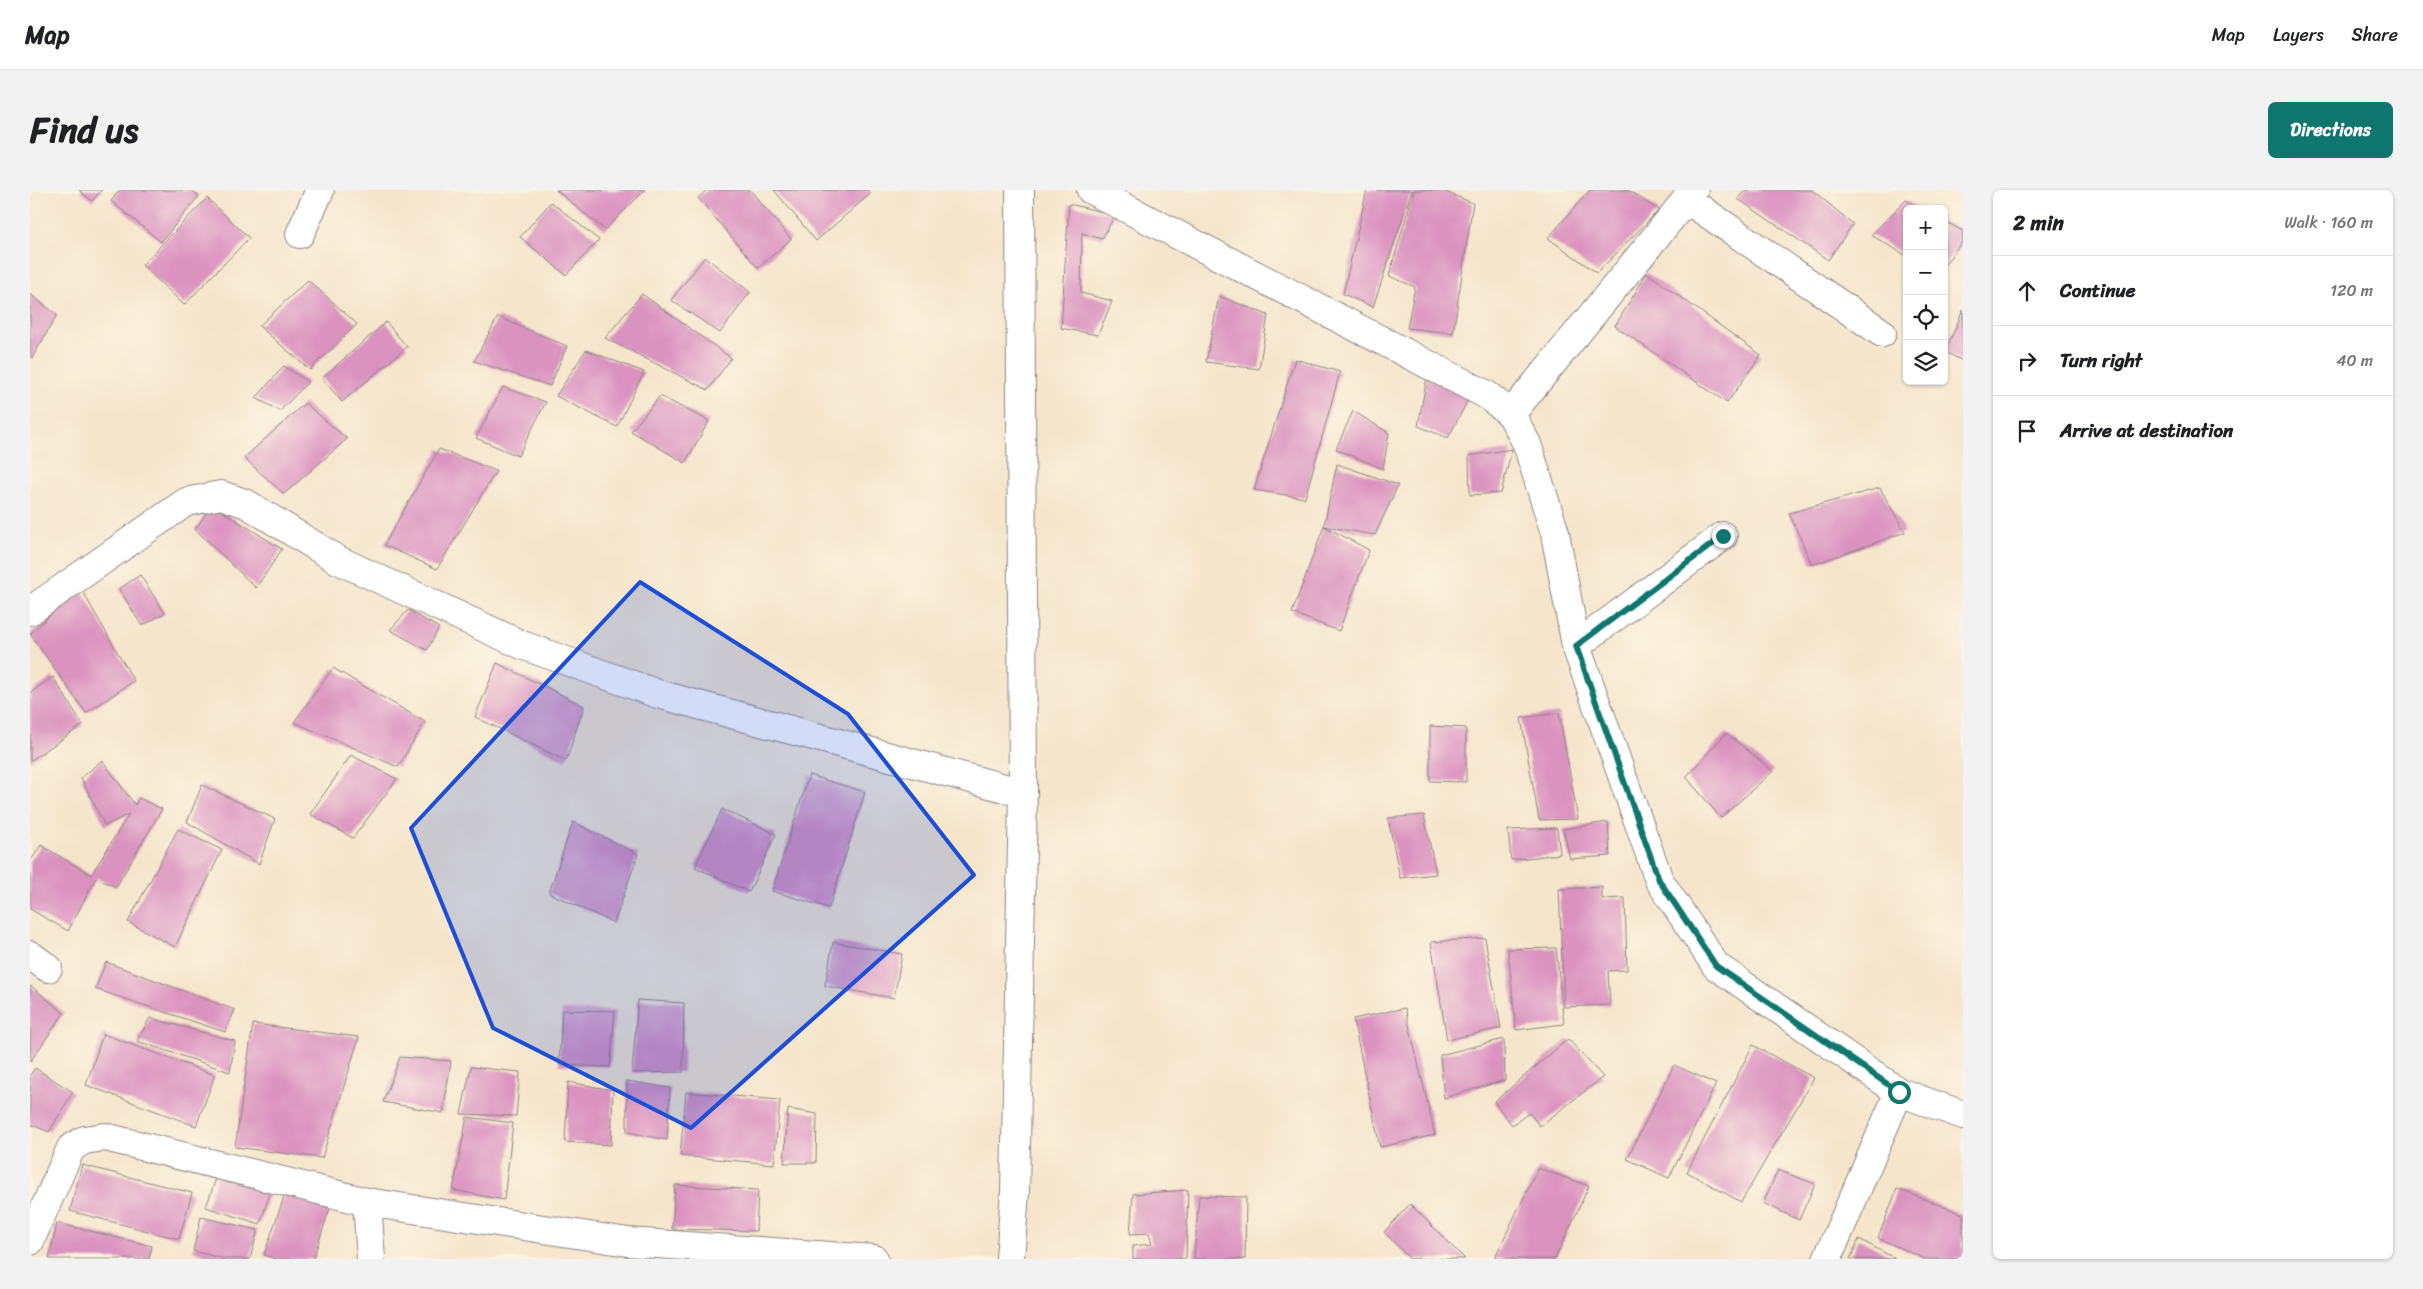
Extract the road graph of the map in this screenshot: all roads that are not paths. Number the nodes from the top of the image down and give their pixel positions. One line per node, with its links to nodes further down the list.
1 (320, 190): 5 (street)
2 (1020, 190): 11 (street)
3 (1091, 190): 7 (street)
4 (1690, 195): 6 (street); 7 (street)
5 (300, 234)
6 (1882, 333)
7 (1512, 414): 10 (street)
8 (1723, 536): 10 (street)
9 (30, 610): 11 (street)
10 (1576, 646): 12 (street)
11 (1023, 793): 18 (street)
12 (1899, 1092): 13 (street); 19 (street)
13 (1963, 1115)
14 (367, 1202): 15 (street); 16 (street); 17 (street)
15 (30, 1241)
16 (371, 1259)
17 (874, 1259)
18 (1010, 1259)
19 (1827, 1259)

